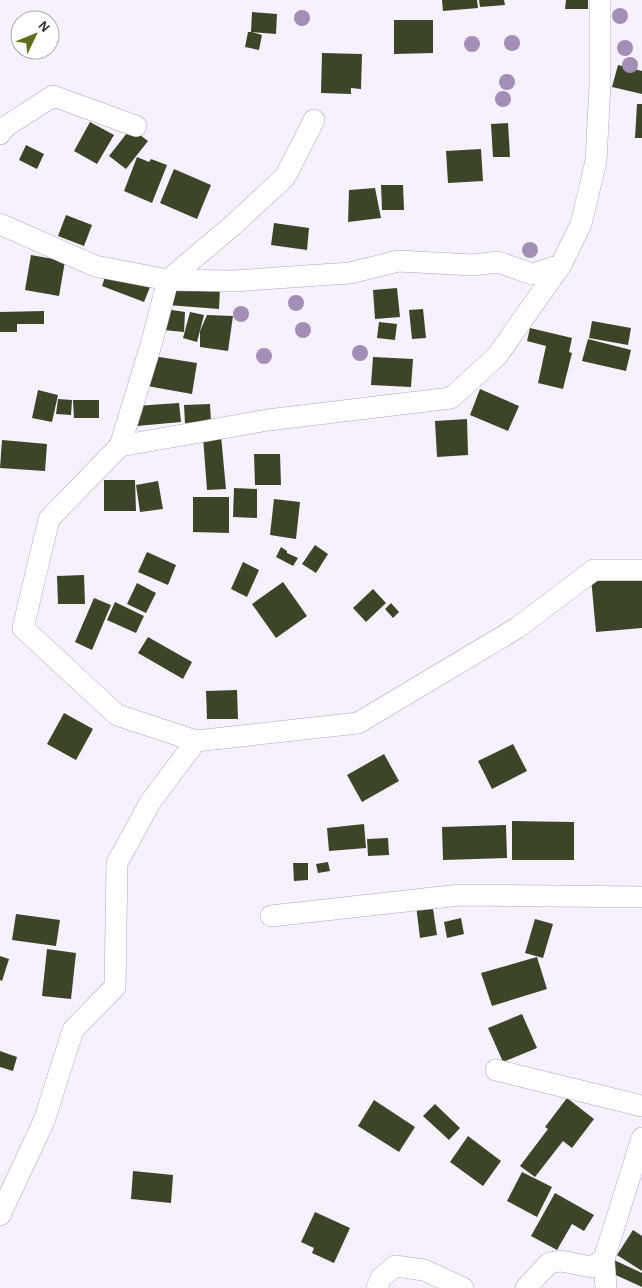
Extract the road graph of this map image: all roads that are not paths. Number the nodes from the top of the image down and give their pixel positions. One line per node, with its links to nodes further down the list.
1 (600, 0): 6 (street)
2 (314, 120): 7 (street)
3 (136, 126): 4 (street)
4 (0, 134)
5 (0, 224): 7 (street)
6 (561, 265): 7 (street); 8 (street)
7 (168, 280): 8 (street)
8 (120, 446): 10 (street)
9 (642, 570): 10 (street)
10 (196, 740): 17 (street)
11 (642, 897): 12 (street)
12 (271, 916)
13 (496, 1070): 14 (street)
14 (642, 1106)
15 (642, 1138): 16 (street)
16 (637, 1178): 18 (street)
17 (0, 1215)
18 (604, 1259): 21 (street); 22 (street)
19 (377, 1288): 20 (street)
20 (463, 1288)
21 (526, 1288)
22 (606, 1288)

